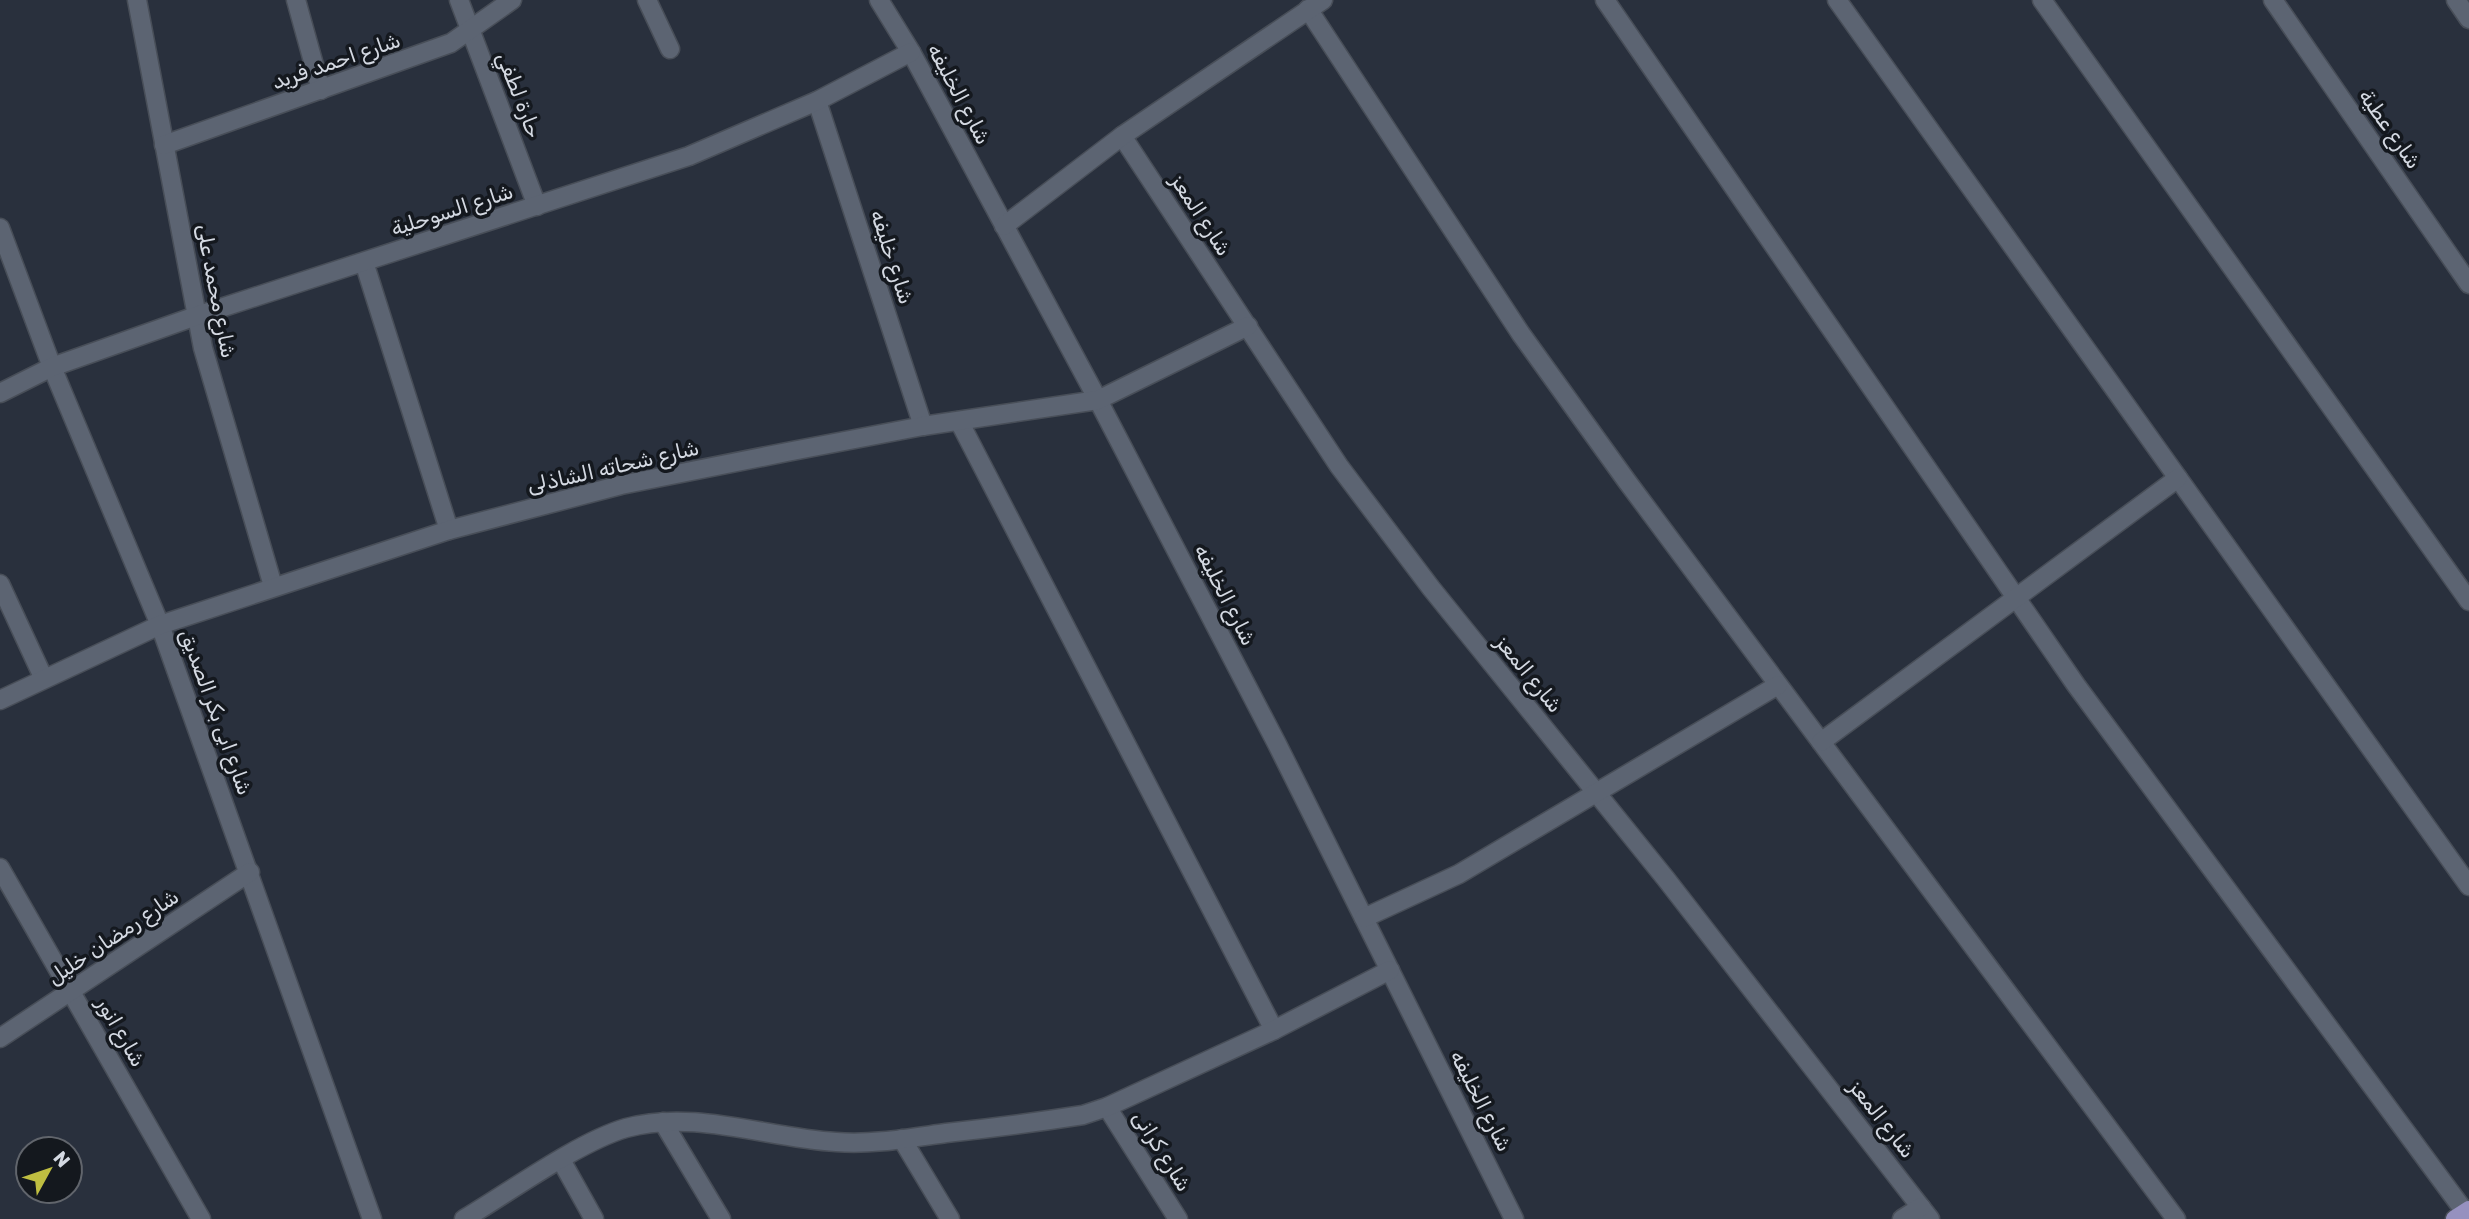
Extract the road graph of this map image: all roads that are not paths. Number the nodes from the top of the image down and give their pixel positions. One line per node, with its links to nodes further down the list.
1 (137, 0): 20 (street, شارع محمد على)
2 (296, 0): 17 (street)
3 (459, 0): 14 (street, حارة لطفي)
4 (512, 0): 14 (street, شارع احمد فريد)
5 (647, 0): 15 (street)
6 (879, 0): 16 (street, شارع الخليفه)
7 (1605, 0): 37 (street)
8 (1837, 0): 33 (street)
9 (2042, 0): 38 (street)
10 (2273, 0): 25 (street, شارع عطية)
11 (2456, 0): 13 (street)
12 (1315, 4): 19 (street); 41 (street)
13 (2469, 19)
14 (471, 32): 17 (street, شارع احمد فريد); 21 (street, حارة لطفي)
15 (670, 49)
16 (911, 52): 18 (street, شارع السوحلية); 22 (street, شارع الخليفه)
17 (321, 90): 20 (street, شارع احمد فريد)
18 (817, 101): 21 (street, شارع السوحلية); 32 (street, شارع خليفه)
19 (1122, 136): 22 (street); 27 (street, شارع المعز)
20 (164, 145): 26 (street, شارع محمد على)
21 (537, 206): 24 (street, شارع السوحلية)
22 (1004, 226): 30 (street, شارع الخليفه)
23 (0, 228): 28 (street, شارع ابى بكر الصديق)
24 (364, 262): 26 (street, شارع السوحلية); 34 (street)
25 (2469, 284)
26 (196, 316): 28 (street, شارع السوحلية); 36 (street, شارع محمد على)
27 (1248, 326): 30 (street, شارع شحاته الشاذلى); 44 (street, شارع المعز)
28 (52, 368): 29 (street, شارع السوحلية); 39 (street, شارع ابى بكر الصديق)
29 (0, 393)
30 (1098, 400): 31 (street, شارع شحاته الشاذلى); 48 (street, شارع الخليفه)
31 (959, 421): 32 (street, شارع شحاته الشاذلى); 51 (street)
32 (923, 426): 34 (street, شارع شحاته الشاذلى)
33 (2178, 478): 37 (street); 47 (street)
34 (449, 530): 36 (street, شارع شحاته الشاذلى)
35 (0, 584): 40 (street)
36 (273, 586): 39 (street, شارع شحاته الشاذلى)
37 (2017, 598): 43 (street); 58 (street)
38 (2469, 601)
39 (160, 625): 40 (street, شارع شحاته الشاذلى); 46 (street, شارع ابى بكر الصديق)
40 (43, 677): 42 (street, شارع شحاته الشاذلى)
41 (1778, 685): 43 (street); 44 (street)
42 (0, 700)
43 (1821, 742): 68 (street)
44 (1596, 793): 48 (street); 57 (street, شارع المعز)
45 (0, 868): 50 (street, شارع انور)
46 (250, 872): 50 (street, شارع رمضان خليل); 60 (street, شارع ابى بكر الصديق)
47 (2469, 886)
48 (1364, 918): 49 (street, شارع الخليفه)
49 (1390, 970): 51 (street); 66 (street, شارع الخليفه)
50 (73, 992): 52 (street, شارع رمضان خليل); 59 (street, شارع انور)
51 (1274, 1030): 53 (street)
52 (0, 1038)
53 (1107, 1107): 55 (street); 65 (street, شارع كرانى)
54 (663, 1122): 55 (street); 56 (street); 63 (street)
55 (902, 1139): 64 (street)
56 (561, 1160): 61 (street); 62 (street)
57 (1926, 1213): 67 (street)
58 (2463, 1214)
59 (201, 1219)
60 (372, 1219)
61 (464, 1219)
62 (594, 1219)
63 (721, 1219)
64 (950, 1219)
65 (1178, 1219)
66 (1514, 1219)
67 (1902, 1219)
68 (2176, 1219)

